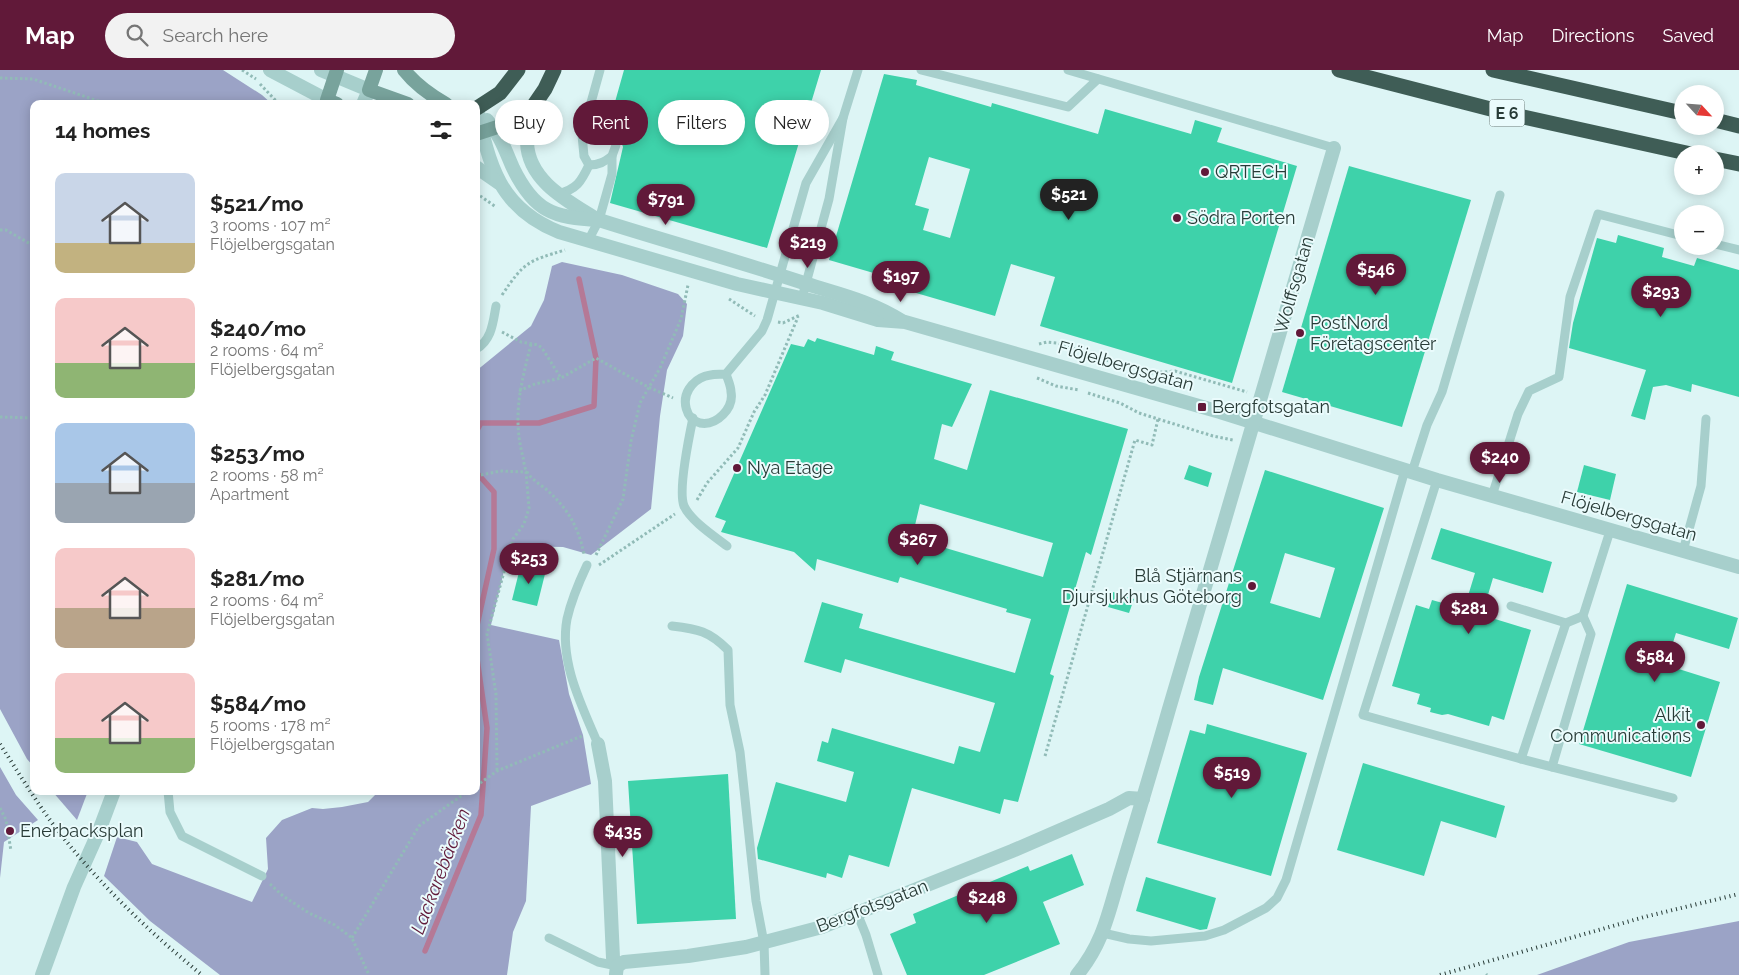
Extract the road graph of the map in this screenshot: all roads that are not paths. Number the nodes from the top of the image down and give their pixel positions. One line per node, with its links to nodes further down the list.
1 (270, 70): 16 (street)
2 (321, 70): 13 (street)
3 (376, 70): 15 (main road)
4 (404, 70): 20 (main road)
5 (518, 70): 22 (highway)
6 (554, 70): 21 (highway)
7 (600, 70): 37 (lane)
8 (858, 70): 24 (lane)
9 (921, 70): 14 (lane)
10 (1068, 70): 14 (lane)
11 (1339, 70): 32 (highway, E 6)
12 (1493, 70): 23 (highway, E 6)
13 (336, 73): 15 (street); 17 (main road)
14 (1098, 79): 31 (lane)
15 (368, 90): 18 (street); 19 (main road)
16 (326, 100)
17 (330, 100)
18 (364, 100)
19 (397, 100)
20 (440, 100)
21 (537, 100)
22 (480, 107)
23 (1674, 111)
24 (843, 118): 35 (lane); 39 (lane)
25 (480, 119): 28 (street, Flöjelbergsgatan)
26 (1724, 122): 27 (highway)
27 (1739, 126)
28 (484, 132): 40 (street, Flöjelbergsgatan); 43 (street, Flöjelbergsgatan)
29 (527, 145): 41 (street, Flöjelbergsgatan)
30 (616, 145): 33 (lane)
31 (1334, 148): 58 (street, Wolffsgatan)
32 (1674, 150)
33 (612, 156): 37 (lane); 43 (lane)
34 (1724, 161): 36 (highway)
35 (816, 164): 39 (lane); 48 (lane)
36 (1739, 164)
37 (589, 165): 41 (lane)
38 (480, 170): 40 (street, Flöjelbergsgatan)
39 (834, 172): 49 (lane)
40 (500, 183): 45 (street, Flöjelbergsgatan)
41 (558, 194): 43 (street, Flöjelbergsgatan)
42 (1500, 195): 59 (lane)
43 (599, 220): 45 (lane); 48 (street, Flöjelbergsgatan)
44 (1674, 234): 61 (lane)
45 (588, 241): 50 (street, Flöjelbergsgatan)
46 (1724, 246): 47 (lane)
47 (1739, 250)
48 (779, 275): 49 (street, Flöjelbergsgatan); 50 (lane)
49 (806, 283): 51 (lane); 53 (street, Flöjelbergsgatan)
50 (776, 292): 51 (street, Flöjelbergsgatan); 55 (lane)
51 (802, 298): 53 (street, Flöjelbergsgatan)
52 (496, 306): 54 (lane)
53 (905, 322): 58 (street, Flöjelbergsgatan)
54 (480, 345)
55 (726, 374): 56 (lane); 56 (lane)
56 (692, 418): 63 (lane)
57 (1706, 419): 64 (lane)
58 (1255, 423): 59 (street, Flöjelbergsgatan); 77 (street)
59 (1409, 471): 60 (street, Flöjelbergsgatan); 80 (lane)
60 (1437, 480): 61 (street, Flöjelbergsgatan); 72 (lane)
61 (1492, 496): 62 (street, Flöjelbergsgatan)
62 (1610, 531): 64 (street, Flöjelbergsgatan); 68 (lane)
63 (727, 546)
64 (1683, 551): 66 (street, Flöjelbergsgatan)
65 (586, 565): 71 (lane)
66 (1739, 567)
67 (1511, 606): 69 (lane)
68 (1583, 616): 69 (lane); 73 (lane)
69 (1566, 623): 72 (lane)
70 (672, 626): 82 (lane)
71 (595, 738): 83 (street)
72 (1521, 759): 73 (lane)
73 (1552, 767): 76 (lane)
74 (112, 795): 84 (street)
75 (168, 795): 78 (lane)
76 (1673, 798)
77 (1143, 799): 79 (street, Bergfotsgatan); 80 (street)
78 (262, 876)
79 (857, 913): 82 (street, Bergfotsgatan); 86 (lane)
80 (1103, 933): 87 (street)
81 (549, 938): 83 (lane)
82 (764, 943): 83 (street, Bergfotsgatan); 85 (lane)
83 (616, 971)
84 (42, 975)
85 (765, 975)
86 (878, 975)
87 (1077, 975)

